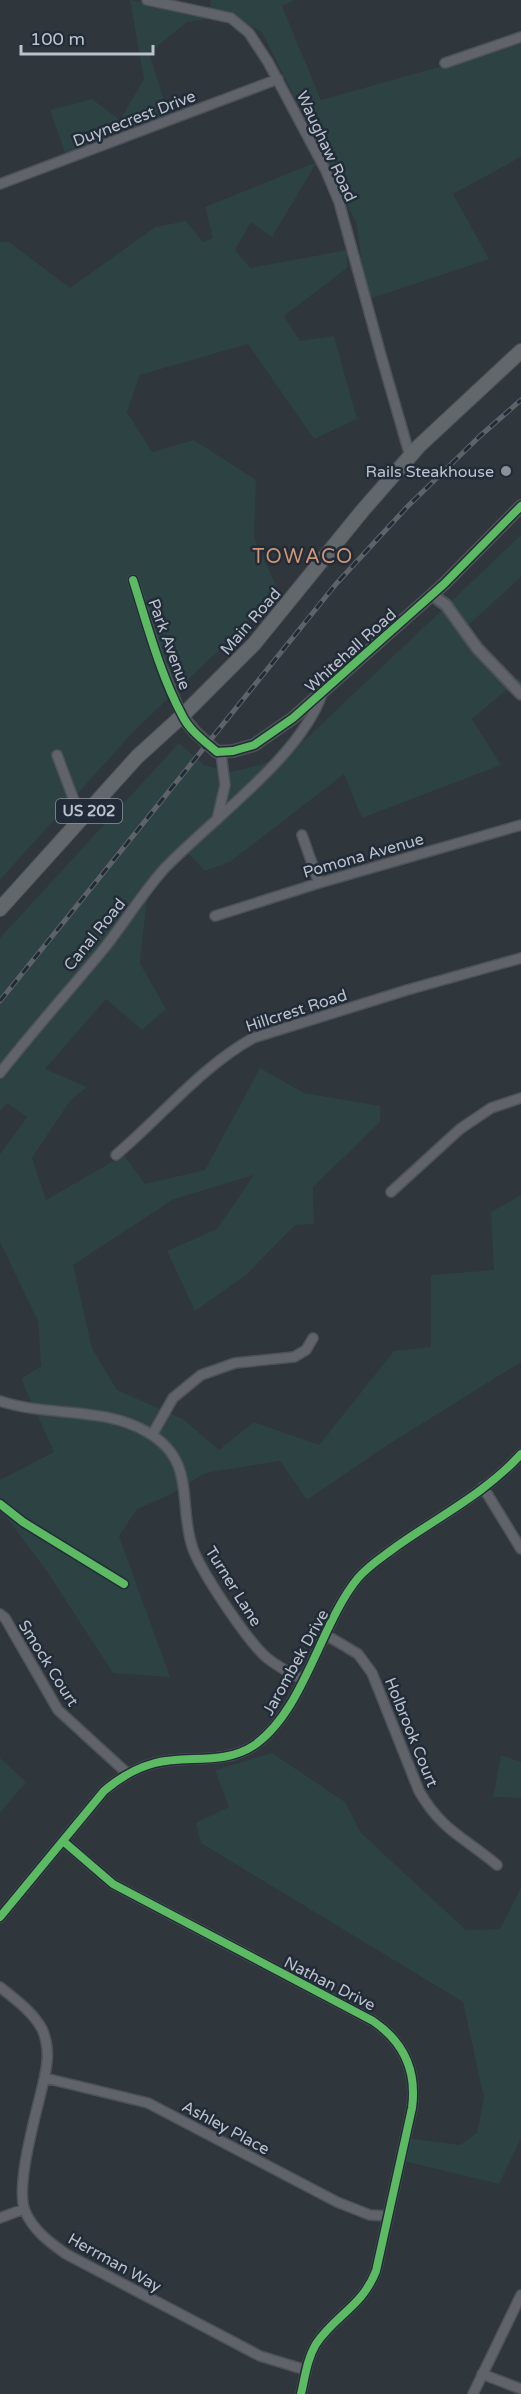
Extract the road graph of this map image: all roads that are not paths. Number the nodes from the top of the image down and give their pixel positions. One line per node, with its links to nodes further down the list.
1 (147, 0): 4 (street, Waughaw Road)
2 (521, 38): 3 (street)
3 (445, 63)
4 (278, 79): 5 (street, Duynecrest Drive); 7 (street, Waughaw Road)
5 (0, 184)
6 (521, 351): 7 (main road, Main Road / US 202)
7 (410, 456): 13 (main road, Main Road / US 202)
8 (521, 506): 10 (street, Whitehall Road)
9 (134, 580): 13 (street, Park Avenue)
10 (432, 595): 11 (street, Whitehall Road); 12 (street)
11 (322, 694): 14 (street, Whitehall Road); 17 (street, Canal Road)
12 (521, 694)
13 (182, 716): 14 (street); 16 (main road, Main Road / US 202)
14 (221, 753): 17 (street)
15 (57, 755): 16 (street)
16 (81, 819): 21 (main road, Main Road / US 202)
17 (217, 820): 24 (street, Canal Road)
18 (521, 825): 20 (street, Pomona Avenue)
19 (302, 835): 20 (street)
20 (319, 883): 22 (street, Pomona Avenue)
21 (0, 909)
22 (215, 916)
23 (521, 958): 26 (street, Hillcrest Road)
24 (0, 1073)
25 (521, 1098): 27 (street)
26 (116, 1155)
27 (391, 1192)
28 (313, 1338): 30 (street)
29 (0, 1401): 30 (street, Turner Lane)
30 (152, 1435): 36 (street, Turner Lane)
31 (521, 1454): 32 (street, Jarombek Drive)
32 (483, 1487): 33 (street); 35 (street, Jarombek Drive)
33 (521, 1549)
34 (0, 1614): 37 (street, Smock Court)
35 (326, 1635): 36 (street, Jarombek Drive); 39 (street, Holbrook Court)
36 (302, 1679): 37 (street, Jarombek Drive)
37 (128, 1774): 38 (street, Jarombek Drive)
38 (63, 1841): 40 (street, Jarombek Drive); 44 (street, Nathan Drive)
39 (497, 1865)
40 (0, 1917)
41 (0, 1987): 42 (street)
42 (45, 2078): 43 (street); 44 (street, Ashley Place)
43 (24, 2209): 45 (street); 47 (street, Herrman Way)
44 (388, 2217): 47 (street, Nathan Drive)
45 (0, 2218)
46 (521, 2295): 48 (street)
47 (306, 2370): 50 (street)
48 (482, 2374): 49 (street); 51 (street)
49 (521, 2389)
50 (301, 2394)
51 (473, 2394)

